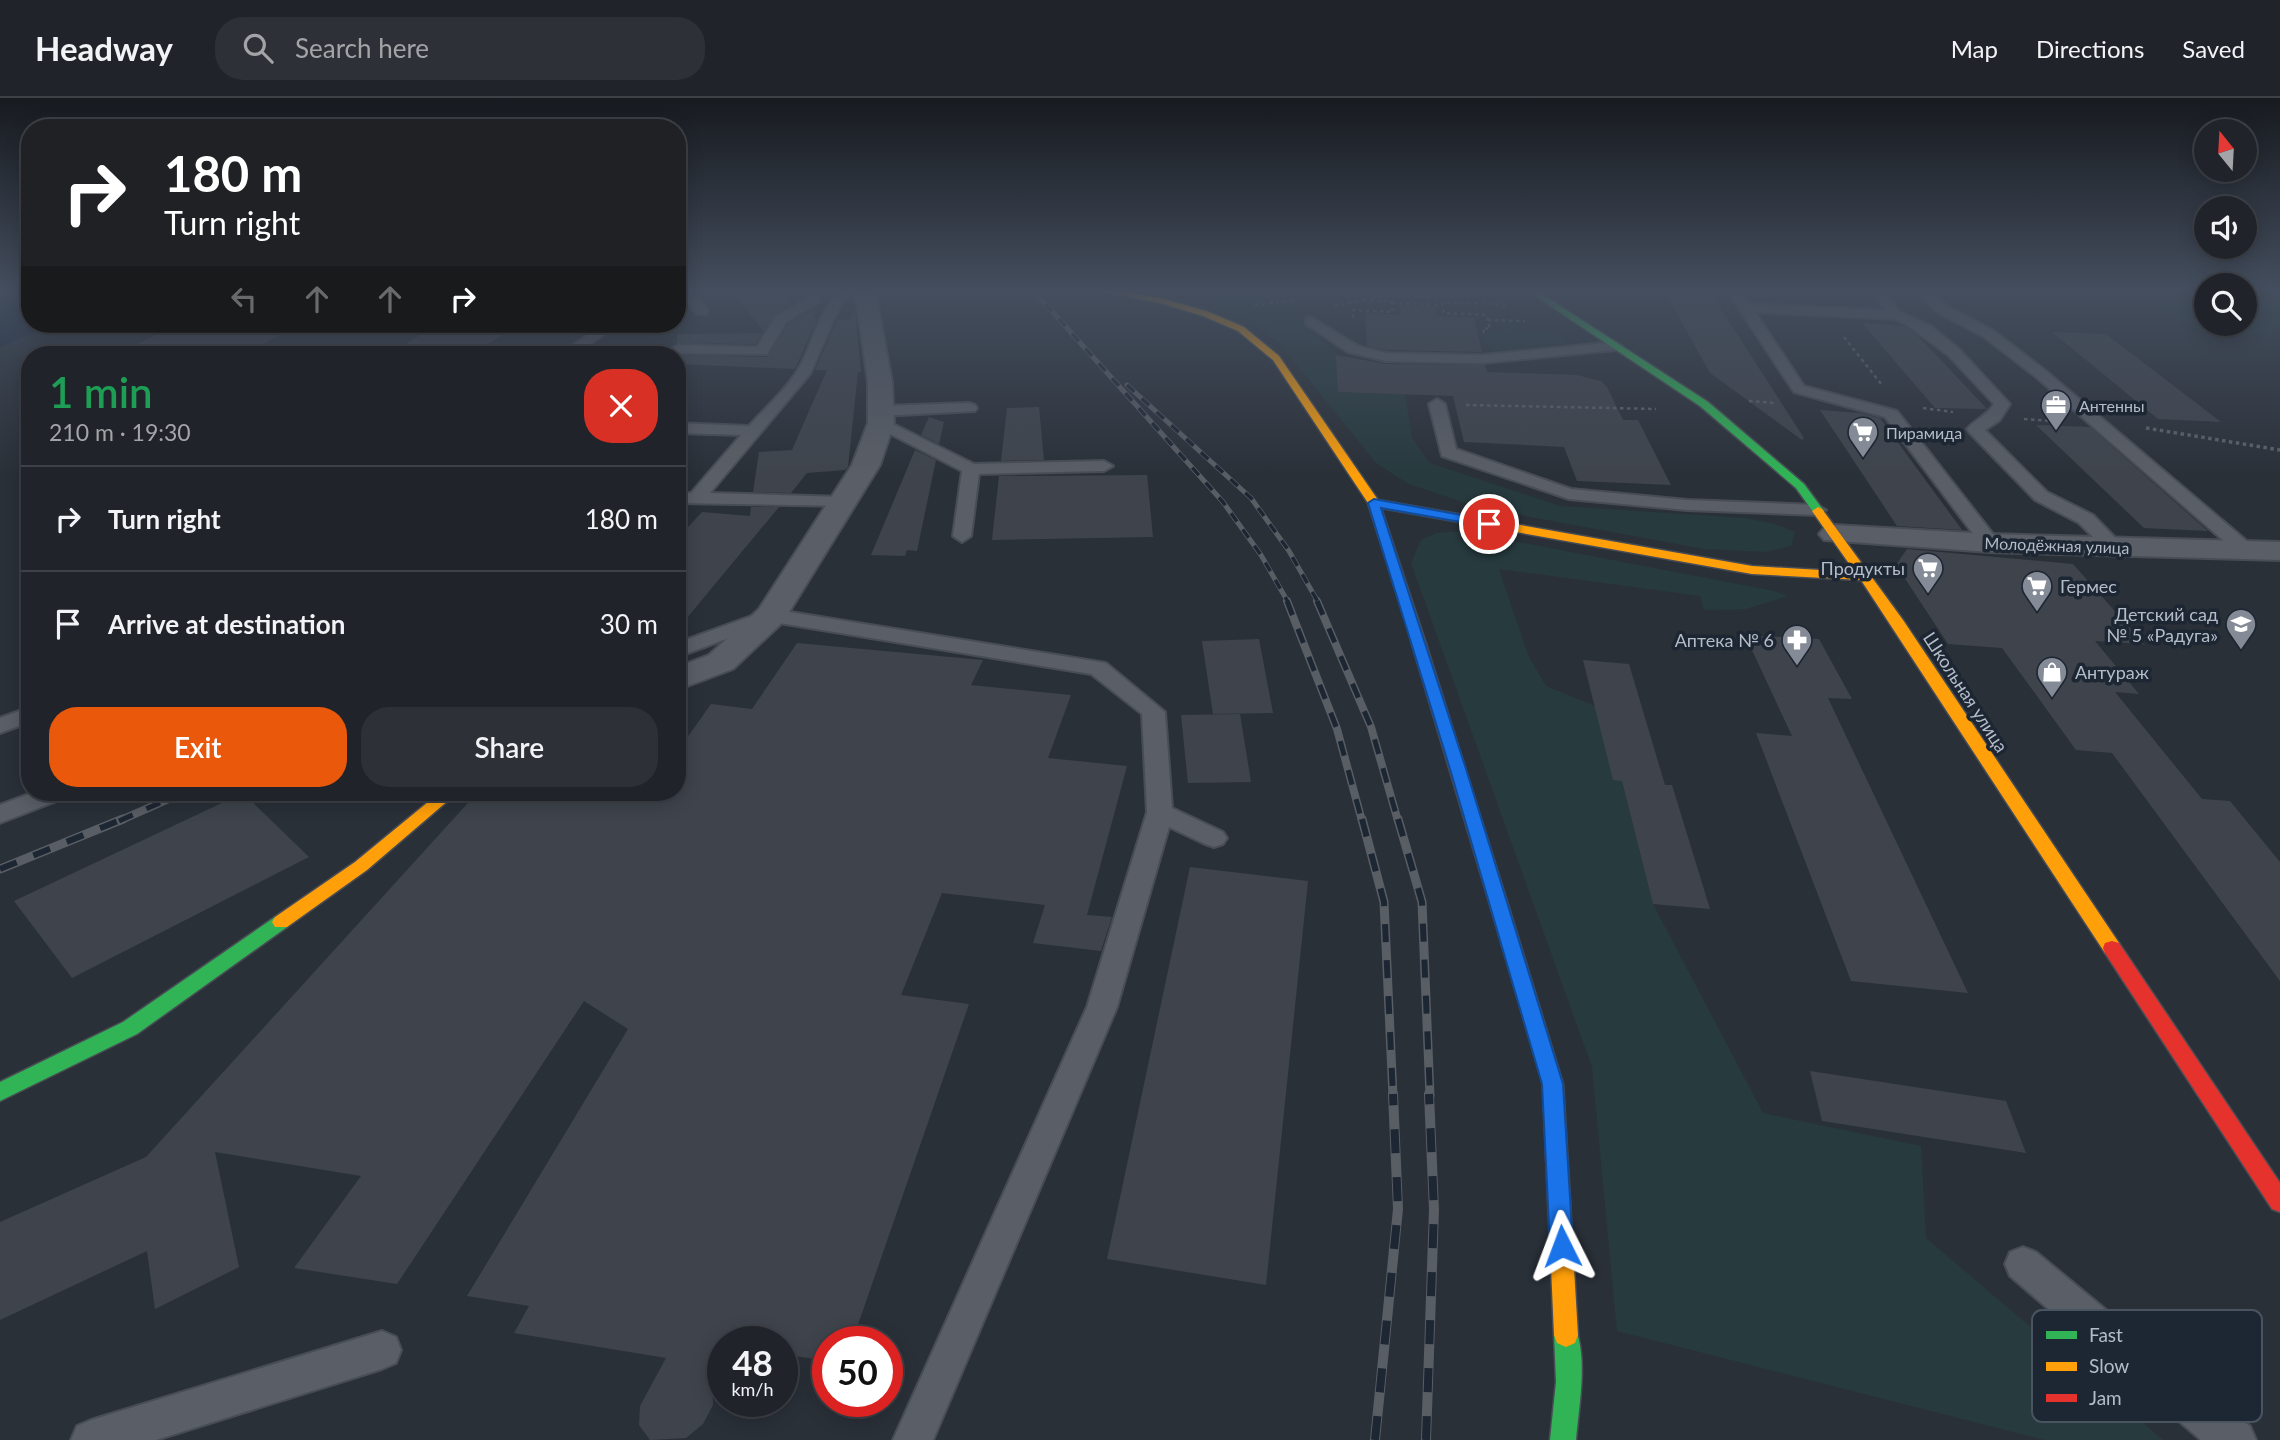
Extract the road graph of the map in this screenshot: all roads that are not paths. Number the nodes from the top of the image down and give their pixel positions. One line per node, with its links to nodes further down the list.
1 (815, 352): 14 (lane)
2 (875, 352): 12 (street)
3 (1268, 352): 19 (main road)
4 (1364, 352): 5 (lane)
5 (1557, 352)
6 (1624, 352): 20 (main road, Школьная улица)
7 (1774, 352): 22 (lane)
8 (1951, 352): 23 (lane)
9 (2011, 352): 25 (lane)
10 (1437, 404): 20 (lane)
11 (969, 408): 12 (lane)
12 (881, 417): 15 (lane); 18 (street)
13 (686, 428): 14 (lane)
14 (754, 431): 17 (lane)
15 (971, 461): 16 (lane); 21 (lane)
16 (1104, 466)
17 (687, 498): 18 (lane)
18 (843, 502): 27 (street)
19 (1374, 503): 26 (main road); 45 (main road)
20 (1826, 522): 22 (street, Молодёжная улица); 26 (main road, Школьная улица)
21 (962, 536)
22 (1990, 543): 23 (street, Молодёжная улица)
23 (2114, 548): 25 (street, Молодёжная улица)
24 (2280, 551): 25 (street, Молодёжная улица)
25 (2248, 552)
26 (1865, 576): 38 (main road, Школьная улица)
27 (771, 615): 28 (lane); 29 (street); 34 (lane)
28 (686, 648)
29 (686, 676)
30 (21, 718): 31 (lane)
31 (0, 726)
32 (34, 801): 35 (lane)
33 (439, 801): 37 (main road)
34 (1160, 812): 36 (lane); 44 (lane)
35 (0, 815)
36 (1214, 838)
37 (0, 1092)
38 (2277, 1192)
39 (2023, 1264): 40 (lane)
40 (2078, 1310)
41 (382, 1350): 43 (lane)
42 (2211, 1422): 46 (lane)
43 (91, 1440)
44 (914, 1440)
45 (1563, 1440)
46 (2236, 1440)

